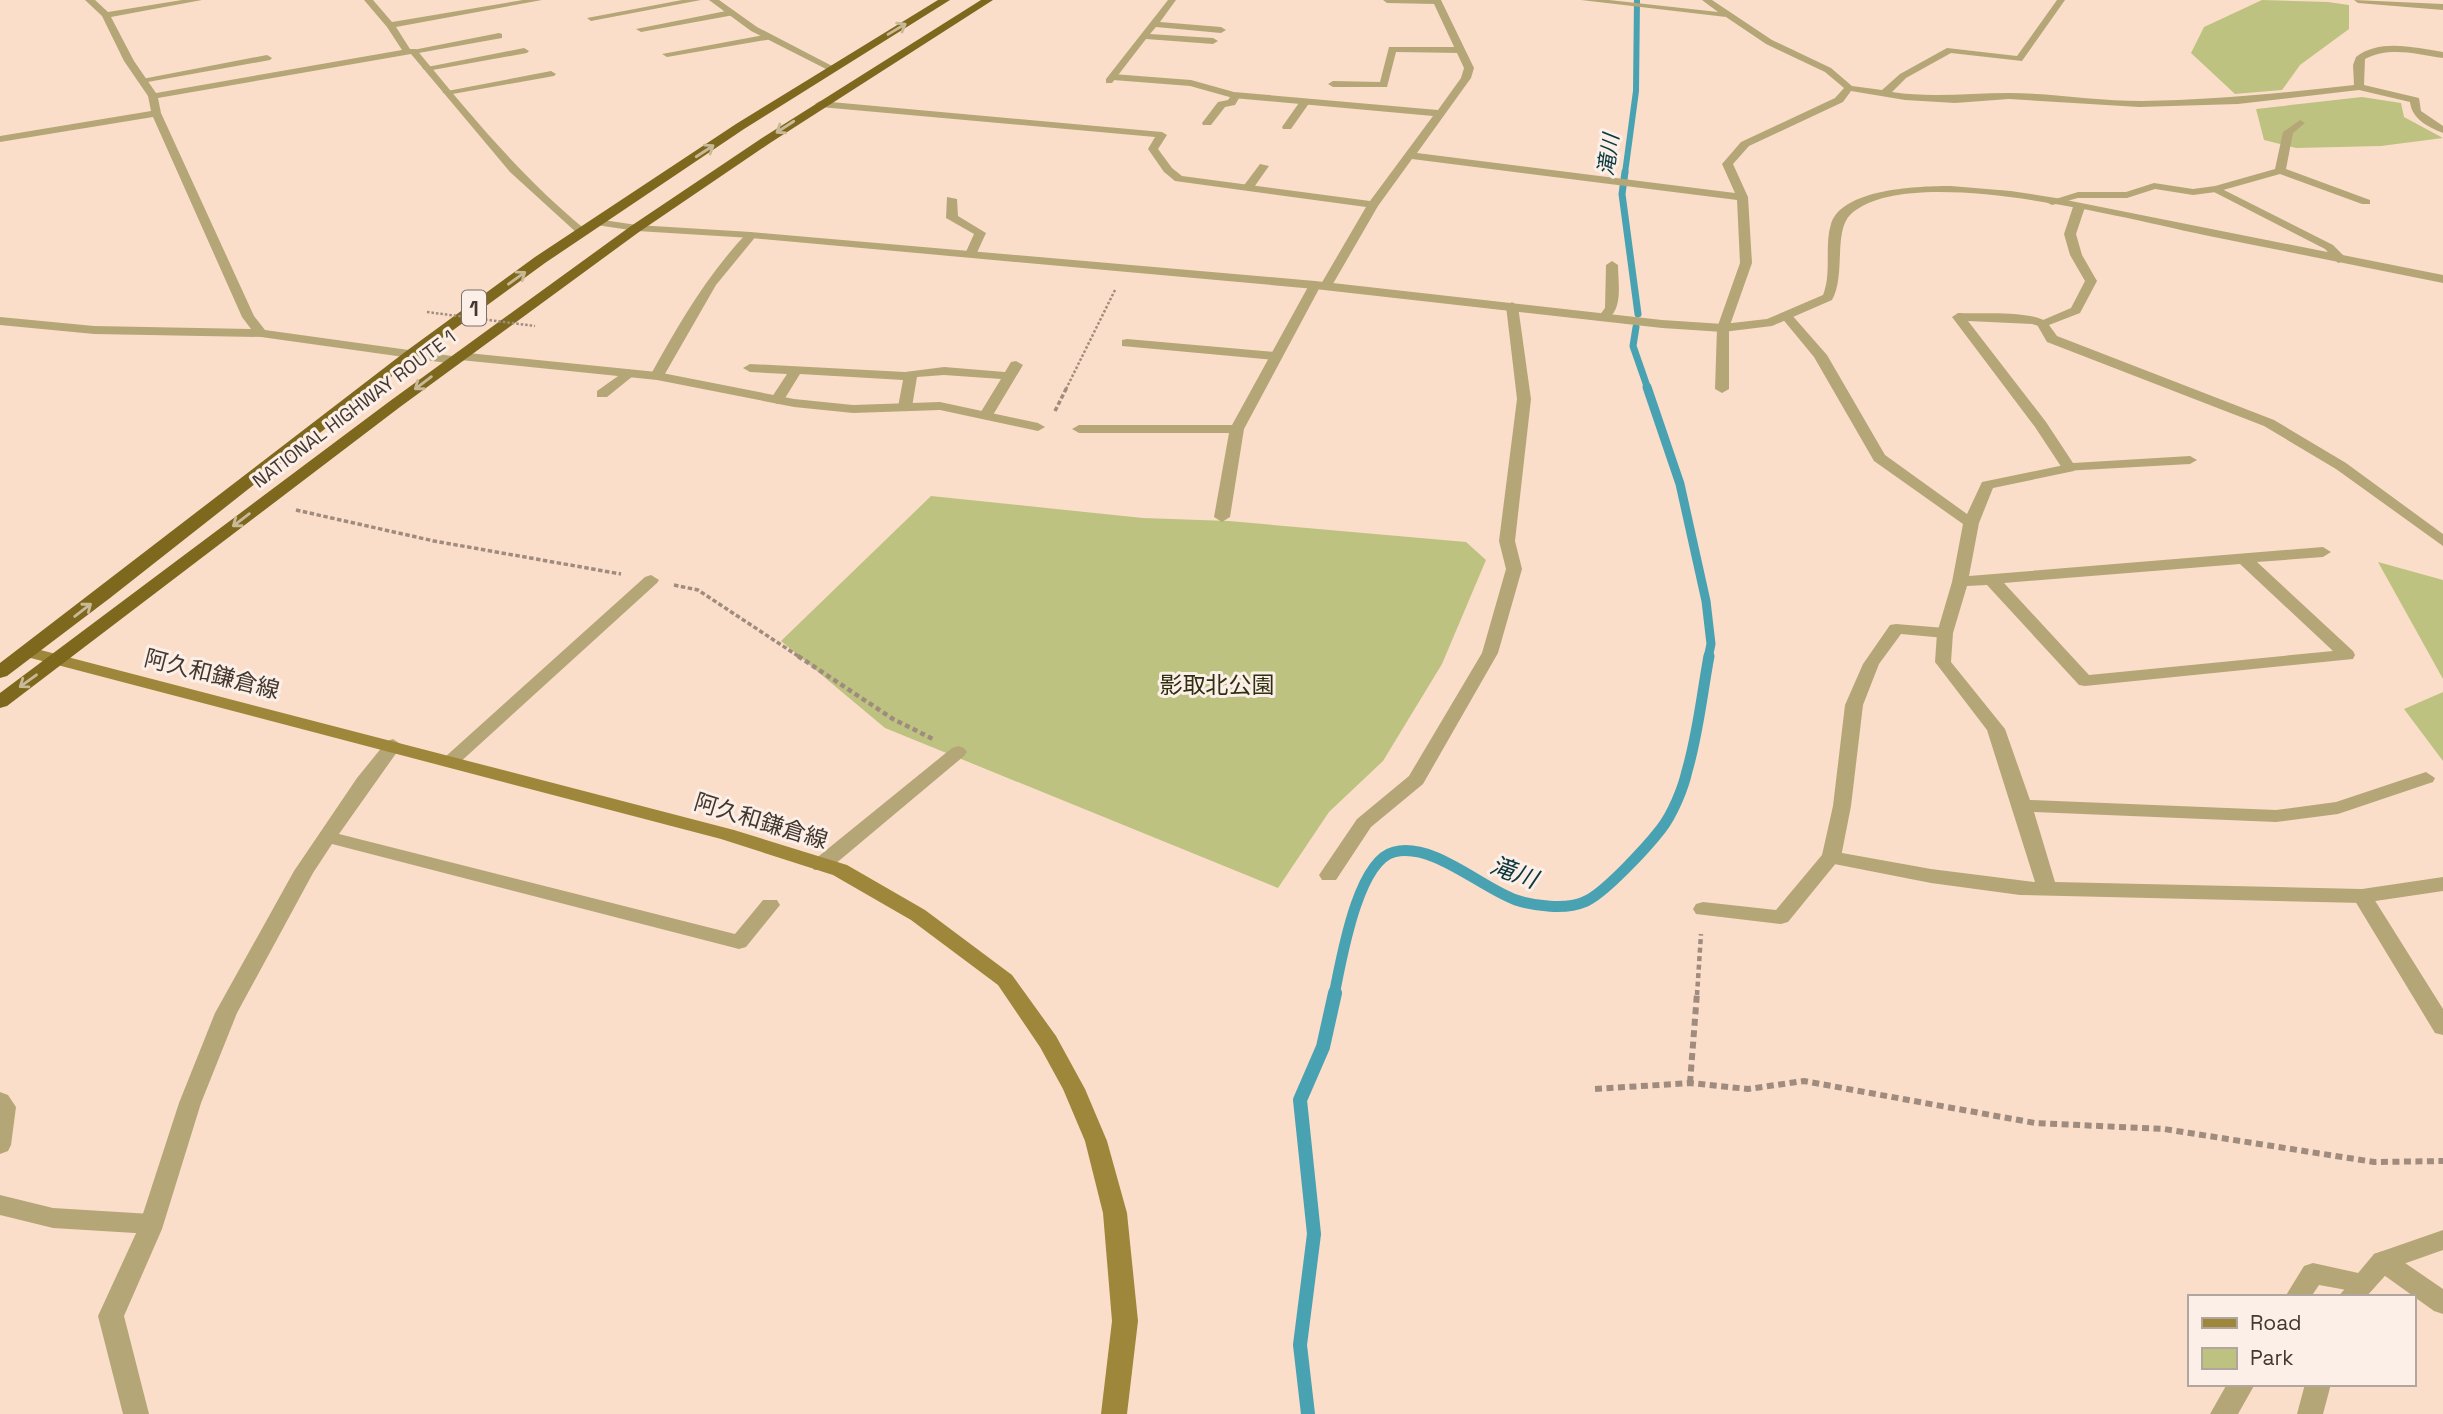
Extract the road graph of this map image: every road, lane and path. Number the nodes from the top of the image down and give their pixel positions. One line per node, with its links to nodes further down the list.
1 (90, 0): 18 (street)
2 (198, 0): 18 (street)
3 (368, 0): 22 (street)
4 (538, 0): 22 (street)
5 (697, 0): 20 (street)
6 (713, 0): 17 (street)
7 (945, 0): 36 (highway, NATIONAL HIGHWAY ROUTE 1 / 1, one-way to 7)
8 (988, 0): 47 (highway, NATIONAL HIGHWAY ROUTE 1 / 1)
9 (1172, 0): 21 (street)
10 (1387, 0): 11 (street)
11 (1437, 0): 29 (street)
12 (1585, 0): 19 (street)
13 (1706, 0): 19 (street)
14 (2061, 0): 43 (street)
15 (2358, 0): 16 (street)
16 (2443, 7)
17 (731, 13): 23 (street); 27 (street)
18 (106, 15): 38 (street)
19 (1725, 15): 41 (street)
20 (591, 18)
21 (1153, 24): 24 (street); 26 (street)
22 (390, 25): 30 (street)
23 (641, 29)
24 (1221, 30)
25 (499, 36): 30 (street)
26 (1144, 36): 28 (street); 45 (street)
27 (769, 37): 32 (street); 36 (street)
28 (1213, 41)
29 (1458, 50): 39 (street); 49 (street)
30 (410, 51): 35 (street); 44 (street)
31 (524, 51): 35 (street)
32 (667, 54)
33 (2443, 55): 40 (street)
34 (267, 58): 38 (street)
35 (427, 68): 42 (street)
36 (831, 68): 66 (highway, NATIONAL HIGHWAY ROUTE 1 / 1, one-way to 36)
37 (551, 74): 42 (street)
38 (142, 80): 44 (street)
39 (1333, 84)
40 (2359, 87): 43 (street); 53 (street)
41 (1849, 88): 43 (street); 60 (street)
42 (447, 92): 68 (street)
43 (1885, 93)
44 (153, 96): 48 (street)
45 (1236, 96): 46 (street); 50 (street)
46 (1305, 102): 49 (street); 52 (street)
47 (820, 104): 58 (street); 67 (highway, NATIONAL HIGHWAY ROUTE 1 / 1, one-way to 67)
48 (156, 113): 54 (street); 84 (street)
49 (1439, 113): 55 (street)
50 (1207, 122)
51 (2300, 123): 57 (street)
52 (1287, 127)
53 (2443, 130)
54 (0, 139)
55 (1408, 155): 60 (street); 64 (street)
56 (1264, 166): 58 (street)
57 (2280, 171): 59 (street); 63 (street)
58 (1248, 188): 64 (street)
59 (2216, 189): 62 (street); 71 (street)
60 (1742, 197): 83 (street)
61 (951, 199): 70 (street)
62 (2052, 202): 65 (street); 79 (street)
63 (2366, 202)
64 (1373, 205): 75 (street)
65 (2078, 207): 71 (street); 81 (street)
66 (596, 222): 67 (street); 68 (highway, NATIONAL HIGHWAY ROUTE 1 / 1)
67 (637, 228): 69 (street); 88 (highway, NATIONAL HIGHWAY ROUTE 1 / 1)
68 (582, 232): 86 (highway, NATIONAL HIGHWAY ROUTE 1 / 1, one-way to 68)
69 (751, 235): 70 (street); 92 (street)
70 (971, 254): 73 (street)
71 (2342, 260): 74 (street)
72 (1612, 265): 78 (street)
73 (1127, 268): 75 (street); 99 (path)
74 (2443, 279)
75 (1321, 285): 76 (street); 87 (street)
76 (1512, 306): 78 (street); 126 (street)
77 (427, 312): 82 (path, bridge)
78 (1605, 316): 83 (street)
79 (1787, 317): 83 (street); 106 (street)
80 (1, 322): 84 (street)
81 (2042, 323): 104 (street); 107 (street)
82 (535, 326)
83 (1723, 328): 94 (street)
84 (261, 333): 86 (street)
85 (1127, 343): 87 (street)
86 (412, 353): 88 (street); 114 (highway, NATIONAL HIGHWAY ROUTE 1 / 1, one-way to 86)
87 (1276, 356): 102 (street)
88 (456, 358): 91 (street); 115 (highway, NATIONAL HIGHWAY ROUTE 1 / 1, one-way to 115)
89 (750, 368): 90 (street)
90 (795, 371): 93 (street); 96 (street)
91 (628, 373): 92 (street); 95 (street)
92 (657, 376): 96 (street)
93 (911, 376): 97 (street); 98 (street)
94 (1722, 389)
95 (602, 394)
96 (777, 400): 97 (street)
97 (905, 407): 98 (street)
98 (986, 415): 100 (street)
99 (1052, 416)
100 (1038, 427)
101 (1079, 429): 102 (street)
102 (1237, 429): 105 (street)
103 (2190, 460): 104 (street)
104 (2070, 468): 106 (street)
105 (1222, 517)
106 (1971, 523): 112 (street)
107 (2443, 541)
108 (2323, 552): 109 (street)
109 (2244, 559): 111 (street); 111 (street)
110 (651, 580): 120 (street)
111 (1992, 580): 112 (street)
112 (1960, 582): 113 (street)
113 (1945, 633): 122 (street); 124 (street)
114 (29, 652): 115 (main road, 阿久和鎌倉線); 116 (highway, NATIONAL HIGHWAY ROUTE 1 / 1)
115 (57, 660): 117 (highway, NATIONAL HIGHWAY ROUTE 1 / 1, one-way to 117); 118 (main road, 阿久和鎌倉線)
116 (0, 673)
117 (0, 702)
118 (393, 745): 120 (main road, 阿久和鎌倉線); 123 (street)
119 (958, 752): 125 (street)
120 (451, 761): 125 (main road, 阿久和鎌倉線)
121 (2426, 778): 122 (street)
122 (2023, 806): 128 (street)
123 (327, 837): 130 (street); 139 (street)
124 (1830, 857): 128 (street); 131 (street)
125 (821, 865): 148 (main road, 阿久和鎌倉線)
126 (1329, 875)
127 (2443, 884): 129 (street)
128 (2047, 888): 129 (street)
129 (2362, 896): 132 (street)
130 (770, 905)
131 (1703, 909): 133 (path)
132 (2443, 1027)
133 (1690, 1083): 134 (path); 137 (path)
134 (1595, 1090)
135 (0, 1101): 136 (street)
136 (0, 1145)
137 (2443, 1161)
138 (0, 1205): 139 (street)
139 (151, 1224): 147 (street)
140 (2443, 1240): 141 (street)
141 (2382, 1261): 142 (street); 144 (street)
142 (2356, 1290): 143 (street)
143 (2298, 1295)
144 (2443, 1303)
145 (2241, 1386): 149 (street)
146 (2317, 1386): 150 (street)
147 (136, 1414)
148 (1114, 1414)
149 (2222, 1414)
150 (2310, 1414)

